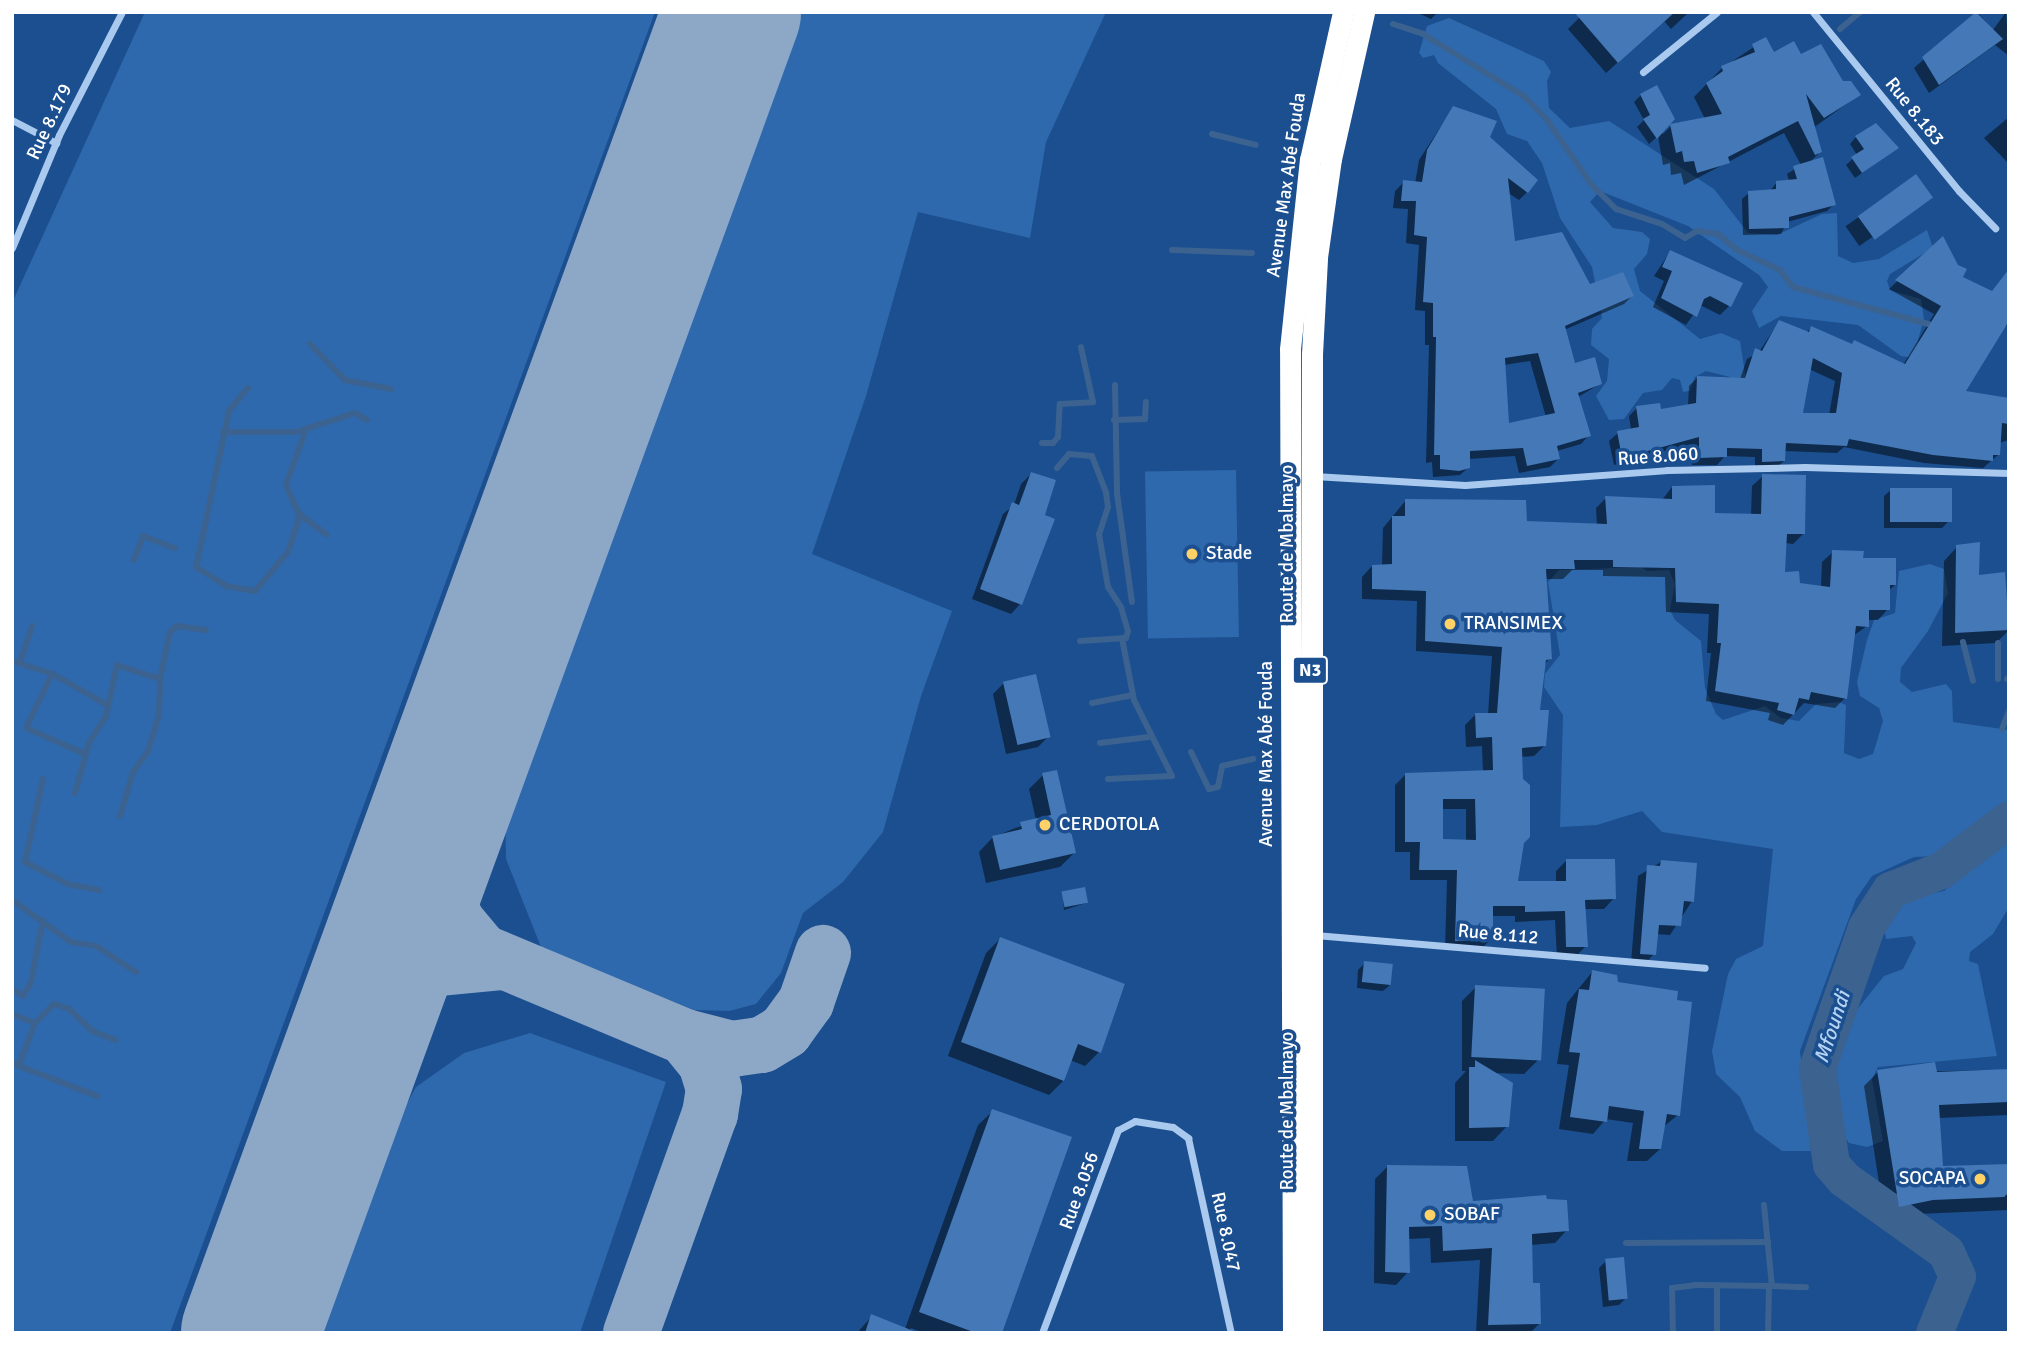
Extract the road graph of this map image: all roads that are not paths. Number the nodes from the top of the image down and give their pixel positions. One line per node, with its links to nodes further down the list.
1 (122, 12): 8 (street, Rue 8.179)
2 (1343, 12): 13 (highway, Avenue Max Abé Fouda / N3)
3 (1364, 12): 12 (highway, Route de Mbalmayo / N3)
4 (1717, 12): 6 (street)
5 (1813, 12): 9 (street, Rue 8.183)
6 (1643, 72)
7 (12, 120): 8 (street)
8 (56, 143): 10 (street, Rue 8.179)
9 (1995, 228)
10 (12, 248)
11 (2009, 473): 12 (street, Rue 8.060)
12 (1310, 476): 13 (highway, Route de Mbalmayo / N3)
13 (1300, 934): 14 (street, Rue 8.112); 18 (highway, Avenue Max Abé Fouda / N3); 19 (highway, Route de Mbalmayo / N3)
14 (1704, 968)
15 (1188, 1138): 16 (street, Rue 8.056); 17 (street, Rue 8.047)
16 (1042, 1333)
17 (1231, 1333)
18 (1293, 1333)
19 (1312, 1333)

